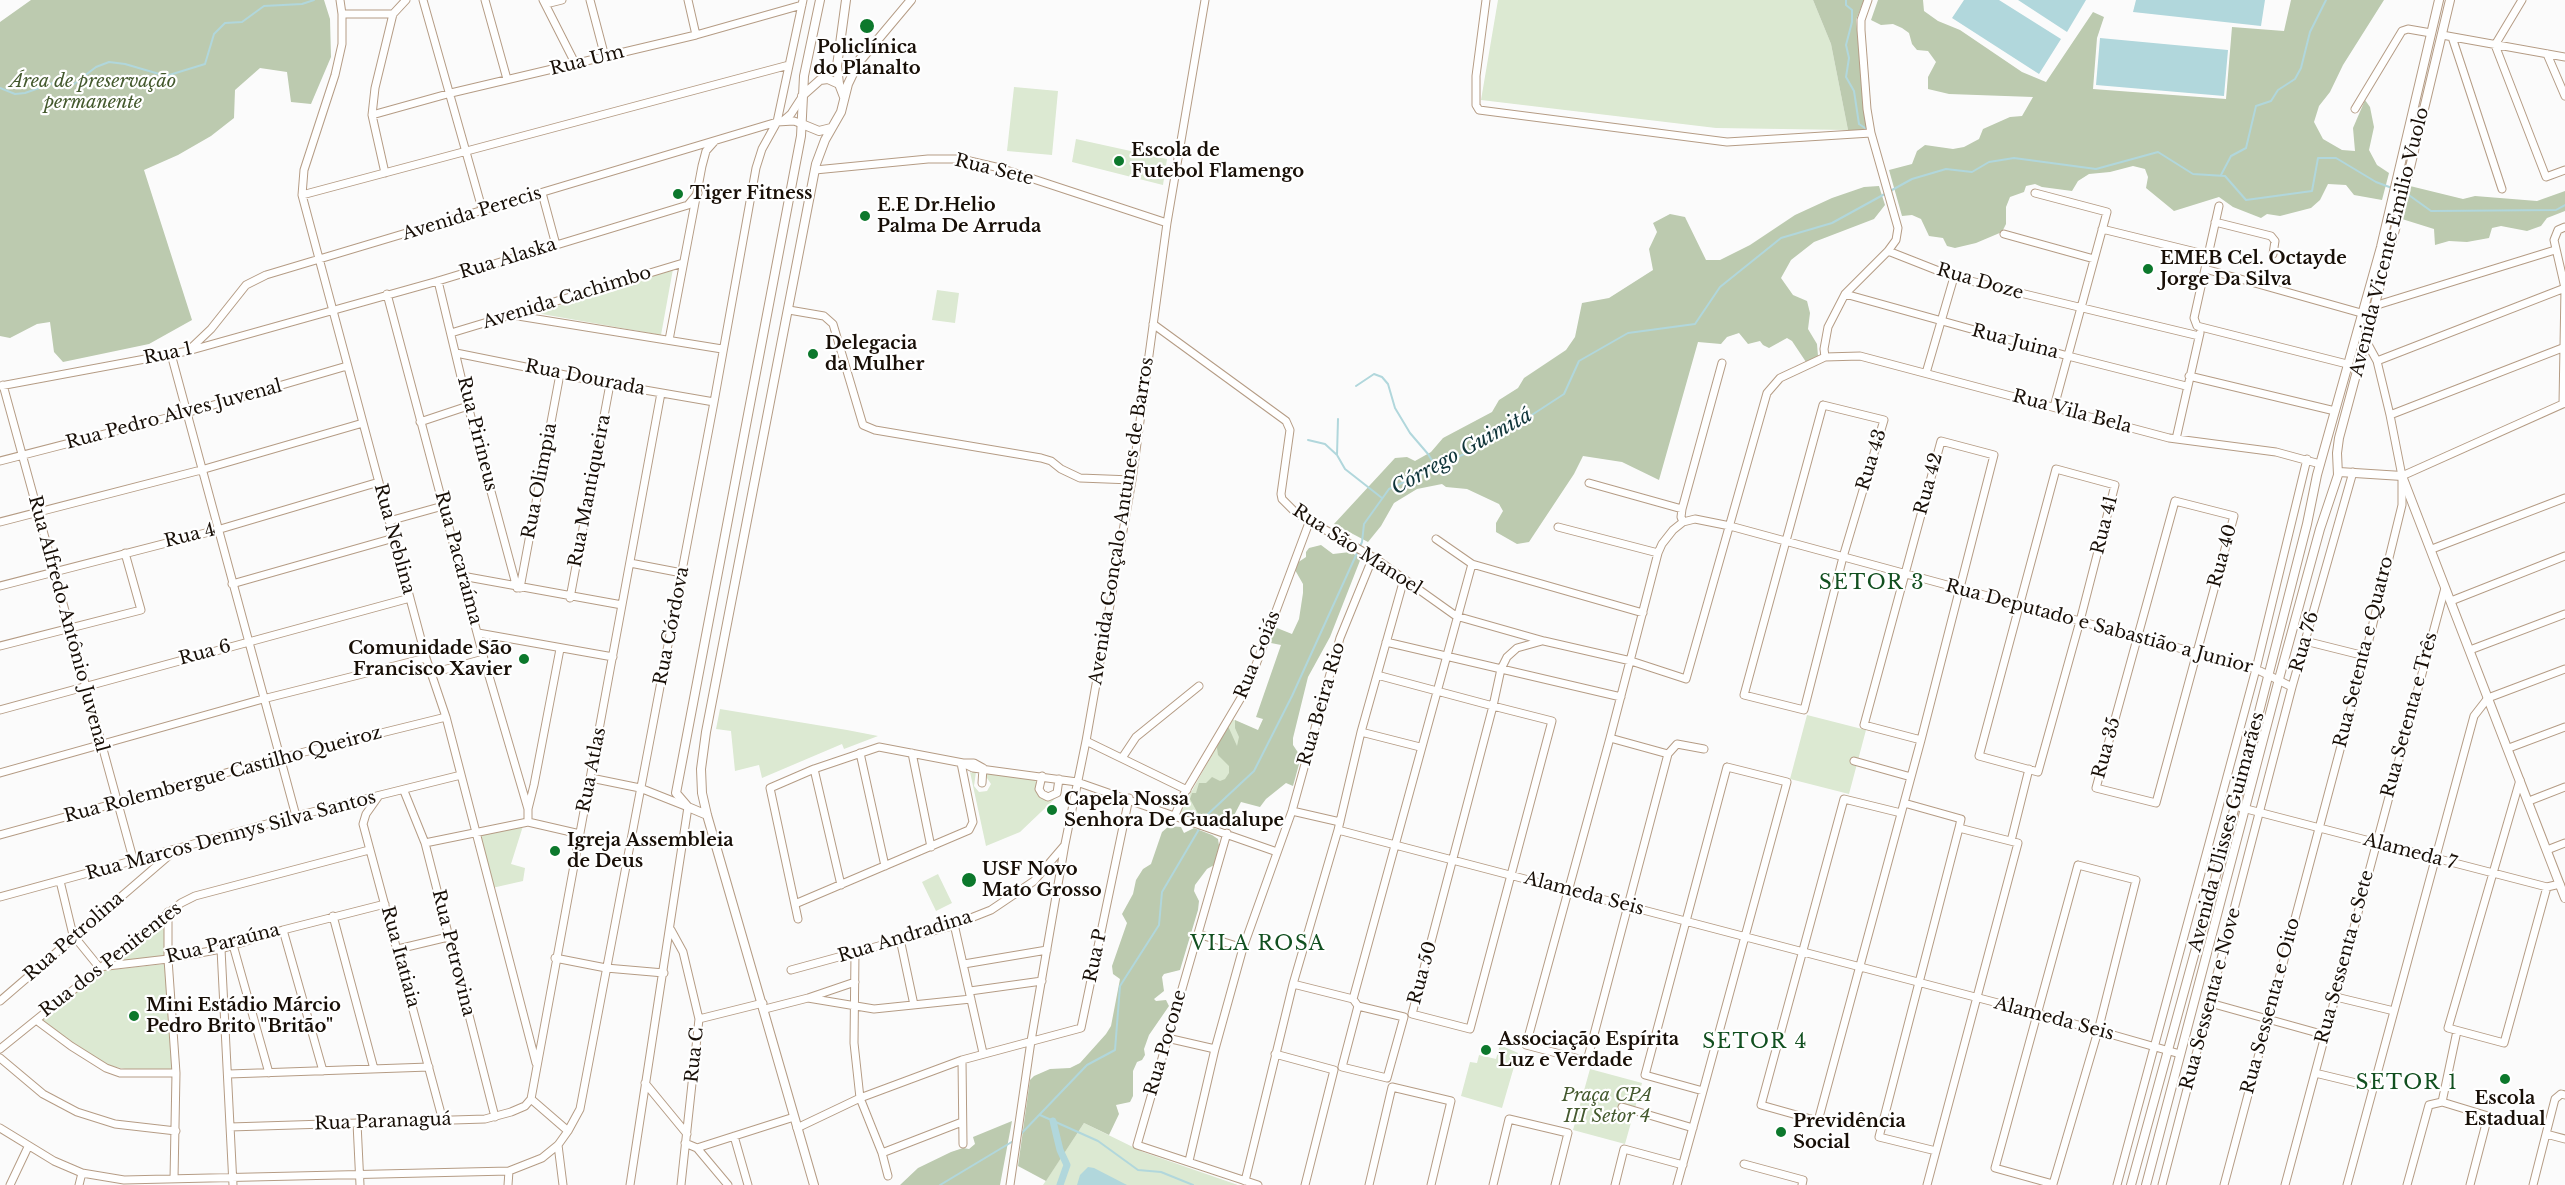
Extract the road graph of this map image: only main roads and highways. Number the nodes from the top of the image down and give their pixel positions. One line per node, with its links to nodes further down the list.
1 (820, 0): 8 (main road)
2 (846, 0): 7 (main road)
3 (911, 0): 6 (main road)
4 (2439, 0): 12 (main road, Avenida Vicente Emilio Vuolo)
5 (2450, 0): 12 (main road, Avenida Vicente Emilio Vuolo)
6 (860, 59): 7 (main road); 9 (main road)
7 (839, 84): 8 (main road); 9 (main road)
8 (802, 97): 10 (main road)
9 (844, 98): 11 (main road)
10 (802, 124): 11 (main road); 18 (main road)
11 (832, 128): 17 (main road)
12 (2396, 204): 13 (main road, Avenida Vicente Emilio Vuolo); 14 (main road, Avenida Vicente Emilio Vuolo)
13 (2320, 464): 14 (main road); 15 (main road, Avenida Vicente Emilio Vuolo)
14 (2338, 469): 16 (main road, Avenida Vicente Emilio Vuolo); 20 (main road)
15 (2316, 478): 16 (main road); 22 (main road, Avenida Ulisses Guimarães)
16 (2335, 484): 23 (main road, Avenida Ulisses Guimarães)
17 (702, 793): 18 (main road); 19 (main road)
18 (688, 807): 19 (main road)
19 (707, 815): 21 (main road)
20 (2565, 898)
21 (814, 1185)
22 (2131, 1185)
23 (2146, 1185)

